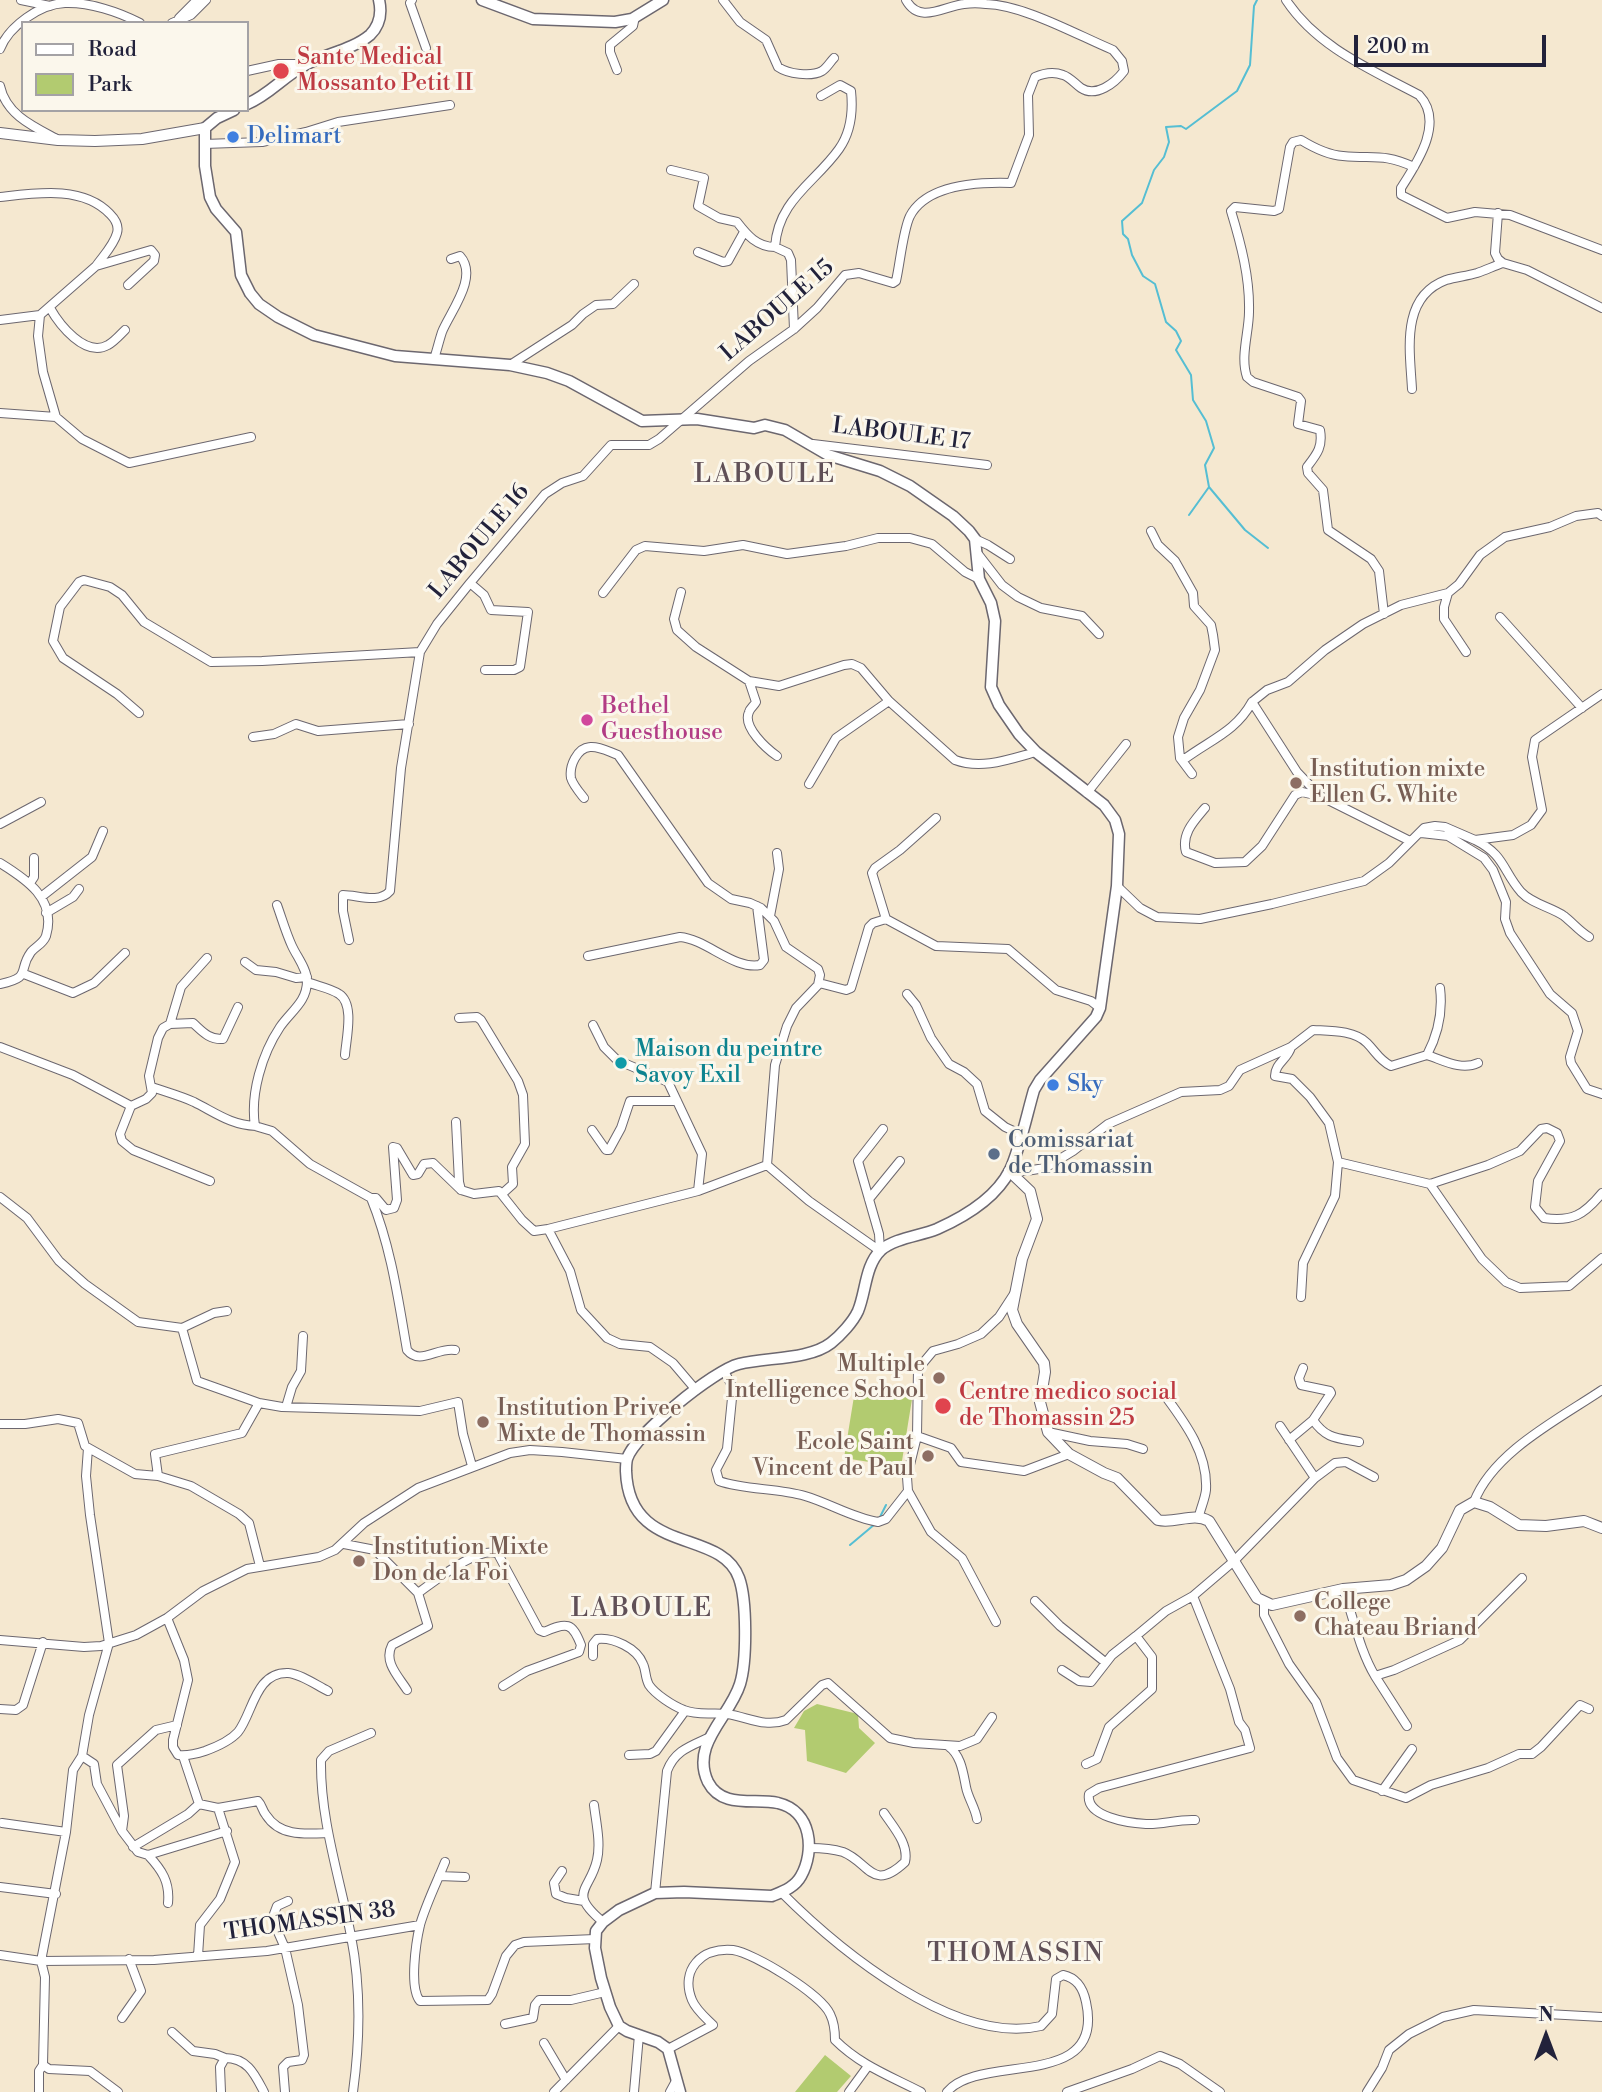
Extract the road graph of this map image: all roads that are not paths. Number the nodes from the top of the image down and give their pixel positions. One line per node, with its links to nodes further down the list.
1 (21, 0): 11 (street)
2 (197, 0): 15 (street)
3 (206, 0): 16 (street)
4 (379, 0): 21 (main road)
5 (412, 0): 18 (street)
6 (482, 0): 12 (main road)
7 (663, 0): 12 (main road)
8 (723, 0): 20 (street)
9 (906, 0): 50 (street, LABOULE 15)
10 (1286, 0): 33 (street)
11 (50, 6): 13 (street); 14 (street)
12 (635, 17): 22 (street)
13 (24, 21)
14 (136, 21)
15 (175, 21)
16 (176, 21)
17 (21, 23): 19 (street)
18 (426, 48)
19 (0, 49)
20 (834, 58)
21 (306, 64): 23 (street); 26 (main road)
22 (617, 70)
23 (248, 71)
24 (0, 86): 31 (street)
25 (821, 96): 38 (street)
26 (248, 104)
27 (450, 105): 32 (street)
28 (230, 112): 29 (main road)
29 (205, 128): 31 (street); 32 (main road)
30 (0, 133): 31 (street)
31 (58, 140)
32 (204, 144): 52 (main road)
33 (1414, 167): 36 (street); 71 (street)
34 (671, 170): 37 (street)
35 (0, 197): 43 (street)
36 (1498, 213): 39 (street); 42 (street)
37 (744, 232): 38 (street); 40 (street)
38 (775, 247): 50 (street)
39 (1602, 250)
40 (698, 252)
41 (451, 258): 52 (street)
42 (1503, 263): 47 (street); 54 (street)
43 (96, 266): 45 (street); 46 (street)
44 (634, 284): 53 (street)
45 (128, 285)
46 (50, 308): 48 (street); 51 (street)
47 (1602, 308)
48 (40, 315): 49 (street); 56 (street)
49 (0, 320)
50 (793, 329): 57 (street, LABOULE 15)
51 (125, 330)
52 (435, 359): 53 (main road)
53 (510, 365): 57 (main road)
54 (1412, 389)
55 (0, 413): 56 (street)
56 (56, 416): 58 (street)
57 (680, 419): 59 (main road); 67 (street, LABOULE 16)
58 (251, 437)
59 (810, 444): 60 (street, LABOULE 17); 63 (main road)
60 (986, 465)
61 (1602, 516): 70 (street)
62 (1151, 531): 88 (street)
63 (975, 539): 64 (main road); 65 (street)
64 (978, 554): 66 (main road); 73 (street)
65 (1010, 559)
66 (979, 579): 69 (street); 86 (main road)
67 (470, 583): 74 (street, LABOULE 16); 76 (street)
68 (681, 592): 77 (street)
69 (603, 593)
70 (1448, 593): 71 (street); 75 (street)
71 (1384, 614): 80 (street)
72 (1500, 617): 81 (street)
73 (1099, 634)
74 (420, 652): 82 (street); 83 (street, LABOULE 16)
75 (1466, 652)
76 (485, 670)
77 (748, 681): 79 (street); 87 (street)
78 (1602, 694): 81 (street)
79 (889, 701): 86 (street); 90 (street)
80 (1252, 702): 88 (street); 92 (street)
81 (1582, 708): 100 (street)
82 (139, 713)
83 (409, 724): 84 (street); 116 (street, LABOULE 16)
84 (253, 737)
85 (1126, 744): 91 (street)
86 (1036, 752): 91 (main road)
87 (777, 756)
88 (1180, 758): 89 (street)
89 (1192, 774)
90 (809, 784)
91 (1087, 793): 107 (main road)
92 (1320, 796): 95 (street); 101 (street)
93 (584, 798): 111 (street)
94 (41, 802): 97 (street)
95 (1205, 808)
96 (936, 818): 114 (street)
97 (0, 824)
98 (103, 831): 109 (street)
99 (1418, 832): 100 (street); 101 (street); 102 (street); 138 (street)
100 (1475, 840): 115 (street)
101 (1410, 841): 107 (street)
102 (1426, 842)
103 (777, 853): 113 (street)
104 (34, 858): 106 (street)
105 (0, 863): 106 (street)
106 (30, 883): 109 (street)
107 (1117, 886): 128 (main road)
108 (79, 889): 112 (street)
109 (41, 897): 112 (street)
110 (277, 905): 122 (street)
111 (757, 906): 113 (street); 118 (street)
112 (46, 913): 121 (street)
113 (770, 916): 123 (street)
114 (886, 919): 123 (street); 128 (street)
115 (1589, 937)
116 (349, 940)
117 (125, 954): 121 (street)
118 (588, 956)
119 (207, 958): 130 (street)
120 (244, 962): 122 (street)
121 (24, 974): 124 (street)
122 (307, 979): 134 (street); 142 (street)
123 (819, 983): 148 (street)
124 (0, 985)
125 (1440, 988): 135 (street)
126 (907, 994): 145 (street)
127 (237, 1007): 130 (street)
128 (1100, 1008): 145 (main road)
129 (459, 1018): 154 (street)
130 (170, 1024): 137 (street)
131 (593, 1025): 139 (street)
132 (0, 1047): 140 (street)
133 (1290, 1048): 135 (street); 147 (street); 149 (street)
134 (345, 1055)
135 (1427, 1055): 136 (street)
136 (1478, 1063)
137 (152, 1087): 140 (street); 142 (street)
138 (1602, 1094)
139 (677, 1101): 144 (street); 153 (street)
140 (131, 1106): 150 (street)
141 (456, 1122): 152 (street)
142 (256, 1126): 157 (street)
143 (883, 1129): 158 (street)
144 (592, 1130)
145 (1020, 1134): 149 (main road)
146 (900, 1161): 158 (street)
147 (1338, 1162): 151 (street); 163 (street)
148 (766, 1165): 153 (street); 160 (street)
149 (1009, 1171): 160 (main road); 162 (street)
150 (210, 1181)
151 (1430, 1184): 155 (street); 161 (street)
152 (461, 1190): 154 (street); 157 (street)
153 (698, 1191): 159 (street)
154 (503, 1193): 159 (street)
155 (1601, 1195)
156 (0, 1197): 165 (street)
157 (371, 1198): 167 (street)
158 (869, 1199): 160 (street)
159 (548, 1229): 170 (street)
160 (880, 1251): 169 (main road)
161 (1602, 1258)
162 (1014, 1294): 178 (street); 179 (street)
163 (1301, 1297)
164 (228, 1311): 165 (street)
165 (182, 1328): 173 (street)
166 (303, 1336): 174 (street)
167 (455, 1350)
168 (1303, 1368): 175 (street)
169 (724, 1371): 170 (main road); 190 (street)
170 (696, 1390): 185 (main road)
171 (1602, 1390): 191 (street)
172 (1166, 1397): 192 (street)
173 (259, 1403): 174 (street); 187 (street)
174 (286, 1407): 186 (street)
175 (1313, 1420): 180 (street); 181 (street)
176 (0, 1424): 182 (street)
177 (1280, 1426): 180 (street)
178 (1048, 1432): 183 (street); 184 (street)
179 (918, 1436): 184 (street); 190 (street)
180 (1289, 1440): 189 (street)
181 (1359, 1442)
182 (88, 1448): 187 (street); 208 (street)
183 (1143, 1449)
184 (1069, 1454): 192 (street)
185 (627, 1459): 186 (street); 219 (main road)
186 (472, 1466): 194 (street)
187 (158, 1476): 196 (street)
188 (1374, 1477): 189 (street)
189 (1315, 1478): 195 (street)
190 (908, 1491): 204 (street)
191 (1474, 1502): 193 (street); 198 (street)
192 (1199, 1517): 195 (street)
193 (1602, 1528)
194 (344, 1544): 196 (street); 199 (street)
195 (1234, 1561): 200 (street); 202 (street)
196 (260, 1566): 203 (street)
197 (1522, 1578): 212 (street)
198 (1343, 1589): 202 (street); 212 (street)
199 (418, 1593): 213 (street); 214 (street)
200 (1193, 1596): 205 (street); 237 (street)
201 (1035, 1601): 210 (street)
202 (1264, 1603): 231 (street)
203 (167, 1618): 208 (street); 221 (street)
204 (996, 1622)
205 (1136, 1636): 210 (street); 230 (street)
206 (0, 1640): 207 (street)
207 (43, 1643): 208 (street); 216 (street)
208 (109, 1643): 228 (street)
209 (593, 1656): 218 (street)
210 (1105, 1662): 211 (street)
211 (1062, 1670)
212 (1375, 1676): 222 (street)
213 (503, 1686)
214 (408, 1690)
215 (328, 1691): 229 (street)
216 (0, 1709)
217 (1589, 1709): 231 (street)
218 (685, 1711): 219 (street); 227 (street)
219 (726, 1714): 224 (main road); 225 (street)
220 (992, 1717): 225 (street)
221 (177, 1725): 229 (street); 239 (street)
222 (1407, 1726)
223 (371, 1733): 242 (street)
224 (710, 1737): 244 (main road); 252 (street)
225 (946, 1744): 236 (street)
226 (1412, 1749): 231 (street)
227 (629, 1755)
228 (82, 1756): 239 (street); 241 (street)
229 (183, 1756): 232 (street)
230 (1086, 1764)
231 (1382, 1791)
232 (199, 1804): 234 (street); 243 (street)
233 (594, 1805): 255 (street)
234 (218, 1808): 240 (street); 242 (street)
235 (884, 1813): 244 (street)
236 (977, 1819)
237 (1195, 1819)
238 (2, 1823): 241 (street)
239 (122, 1830): 243 (street)
240 (227, 1831): 245 (street); 263 (street)
241 (66, 1832): 253 (street)
242 (328, 1833): 259 (street)
243 (133, 1847): 245 (street)
244 (810, 1848): 251 (main road)
245 (148, 1855): 256 (street)
246 (445, 1862): 248 (street)
247 (562, 1871): 255 (street)
248 (439, 1876): 249 (street); 258 (street)
249 (465, 1877)
250 (0, 1888): 253 (street)
251 (781, 1892): 252 (main road); 291 (street)
252 (655, 1893): 257 (main road)
253 (55, 1894): 265 (street)
254 (288, 1901): 261 (street)
255 (584, 1901): 257 (street)
256 (168, 1903)
257 (603, 1922): 260 (main road)
258 (420, 1926): 259 (street, THOMASSIN 38); 260 (street, THOMASSIN 38)
259 (351, 1936): 261 (street, THOMASSIN 38); 285 (street)
260 (596, 1939): 266 (main road)
261 (285, 1948): 263 (street, THOMASSIN 38); 284 (street)
262 (0, 1955): 265 (street, THOMASSIN 38)
263 (198, 1956): 264 (street, THOMASSIN 38)
264 (130, 1959): 265 (street, THOMASSIN 38); 268 (street)
265 (41, 1961): 276 (street)
266 (605, 1992): 269 (street); 270 (main road)
267 (1602, 2017): 294 (street)
268 (122, 2018)
269 (505, 2024)
270 (619, 2026): 272 (main road); 278 (street)
271 (172, 2032): 275 (street)
272 (639, 2035): 274 (main road); 287 (street)
273 (544, 2043): 278 (street)
274 (668, 2049): 277 (street); 279 (main road)
275 (225, 2058): 282 (street); 283 (street)
276 (43, 2065): 280 (street); 281 (street)
277 (868, 2066): 289 (street); 290 (street)
278 (566, 2080): 286 (street)
279 (678, 2087): 288 (street)
280 (39, 2092)
281 (118, 2092)
282 (221, 2092)
283 (264, 2092)
284 (285, 2092)
285 (353, 2092)
286 (554, 2092)
287 (634, 2092)
288 (670, 2092)
289 (850, 2092)
290 (921, 2092)
291 (947, 2092)
292 (1067, 2092): 293 (street)
293 (1220, 2092)
294 (1367, 2092)

